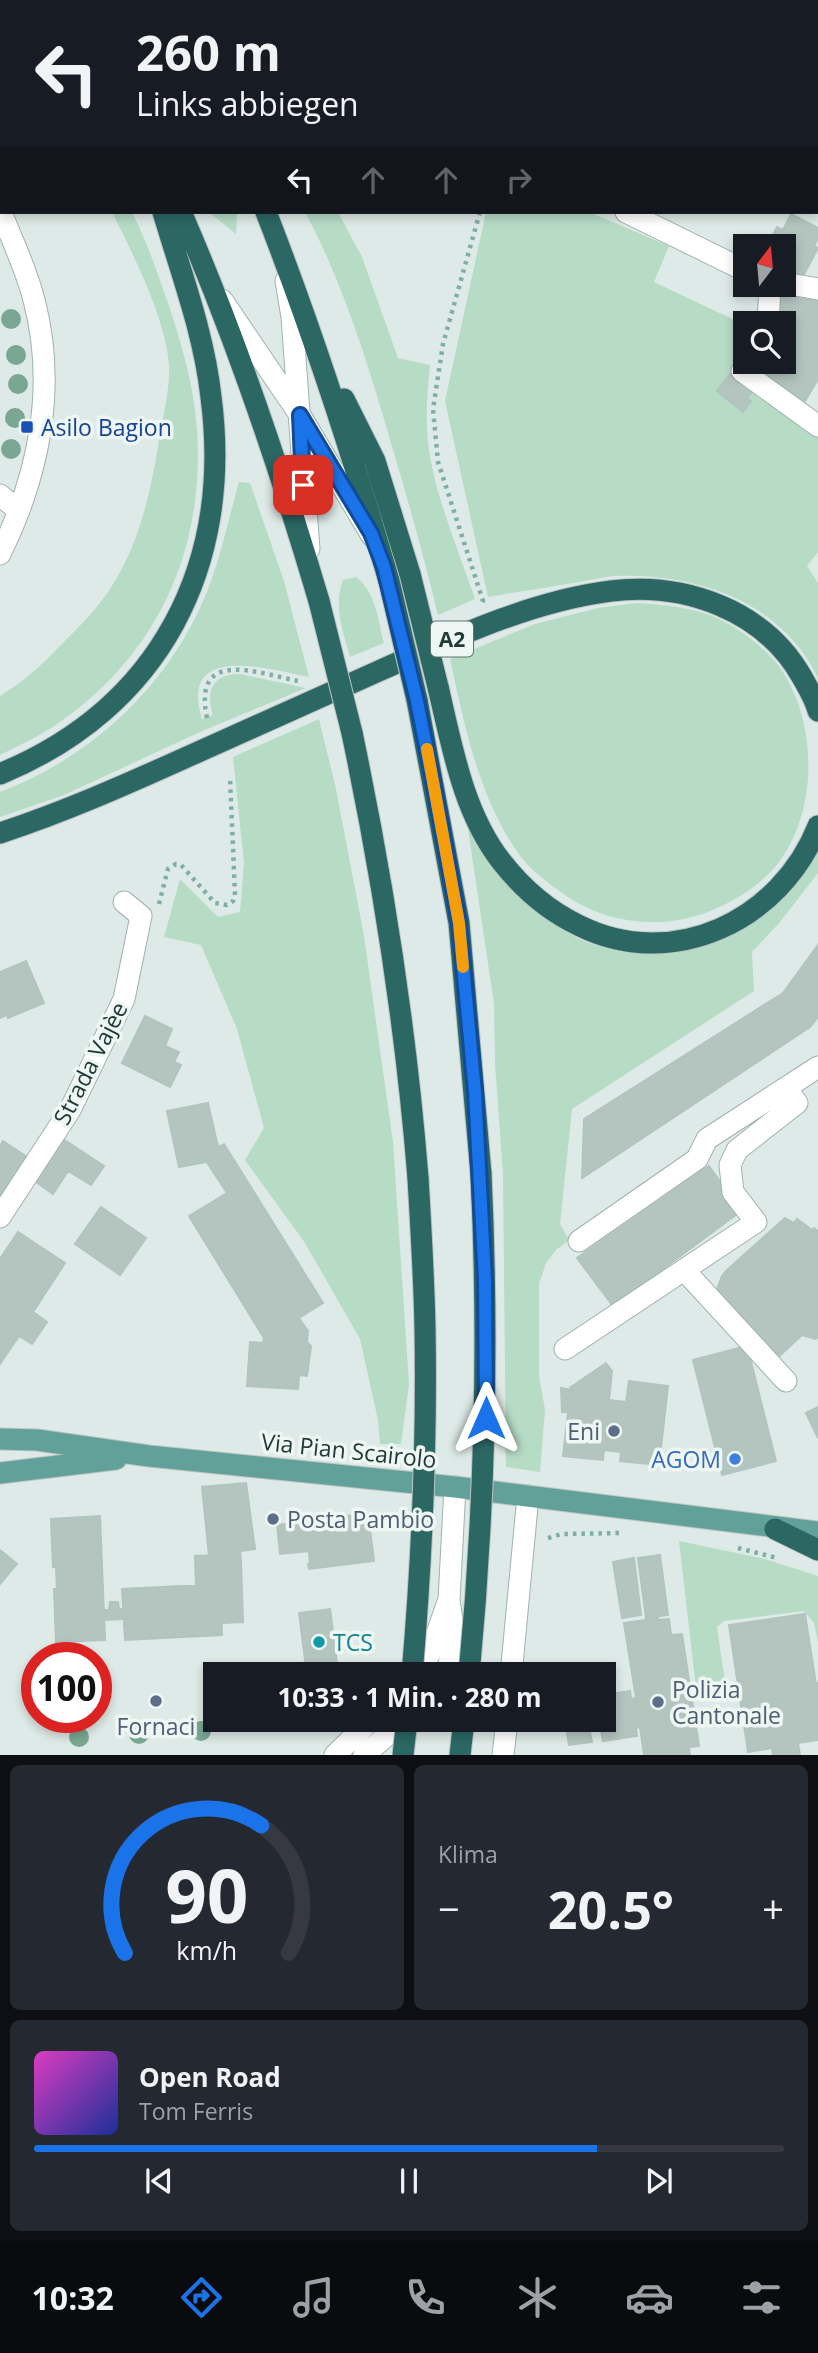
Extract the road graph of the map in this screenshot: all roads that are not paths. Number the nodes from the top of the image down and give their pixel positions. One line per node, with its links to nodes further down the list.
1 (1, 214): 7 (street)
2 (164, 214): 22 (highway)
3 (182, 214): 8 (highway)
4 (267, 214): 6 (highway, A2)
5 (630, 214): 9 (street)
6 (275, 235): 12 (highway, A2); 14 (street)
7 (9, 253): 17 (street)
8 (201, 258): 14 (street); 20 (highway)
9 (733, 265)
10 (796, 286): 11 (street)
11 (818, 289)
12 (311, 332): 19 (highway, A2); 23 (highway, A2, bridge)
13 (746, 374): 15 (street)
14 (300, 415): 19 (street); 20 (street)
15 (818, 426)
16 (0, 495): 17 (street)
17 (19, 511): 18 (street)
18 (0, 554)
19 (387, 574): 47 (highway, A2, bridge)
20 (318, 594): 44 (highway, bridge)
21 (818, 711): 24 (highway, A2)
22 (0, 774)
23 (818, 826)
24 (0, 832)
25 (124, 902): 28 (street, Strada Vajèe)
26 (818, 1067): 27 (street)
27 (786, 1088): 29 (street); 30 (street)
28 (0, 1217)
29 (579, 1241)
30 (684, 1270): 31 (street); 32 (street)
31 (565, 1349)
32 (786, 1381)
33 (0, 1439): 34 (main road, Via Pian Scairolo)
34 (149, 1456): 35 (main road, Via Pian Scairolo); 36 (main road, Via Pian Scairolo)
35 (0, 1473)
36 (455, 1487): 37 (main road, Via Pian Scairolo); 43 (street)
37 (528, 1496): 38 (main road, Via Pian Scairolo); 48 (street)
38 (752, 1523): 39 (main road, Via Pian Scairolo); 40 (main road, Via Pian Scairolo)
39 (775, 1529): 41 (main road, Via Pian Scairolo); 42 (highway)
40 (818, 1532)
41 (818, 1540)
42 (818, 1550)
43 (449, 1600): 45 (street); 46 (street)
44 (413, 1662)
45 (426, 1662)
46 (449, 1662)
47 (470, 1662)
48 (512, 1662)
49 (358, 1732): 55 (street)
50 (392, 1732): 56 (street)
51 (405, 1732): 58 (highway, bridge)
52 (405, 1732): 57 (street)
53 (463, 1732): 59 (highway)
54 (505, 1732): 60 (street)
55 (335, 1755)
56 (364, 1755)
57 (381, 1755)
58 (403, 1755)
59 (460, 1755)
60 (503, 1755)

